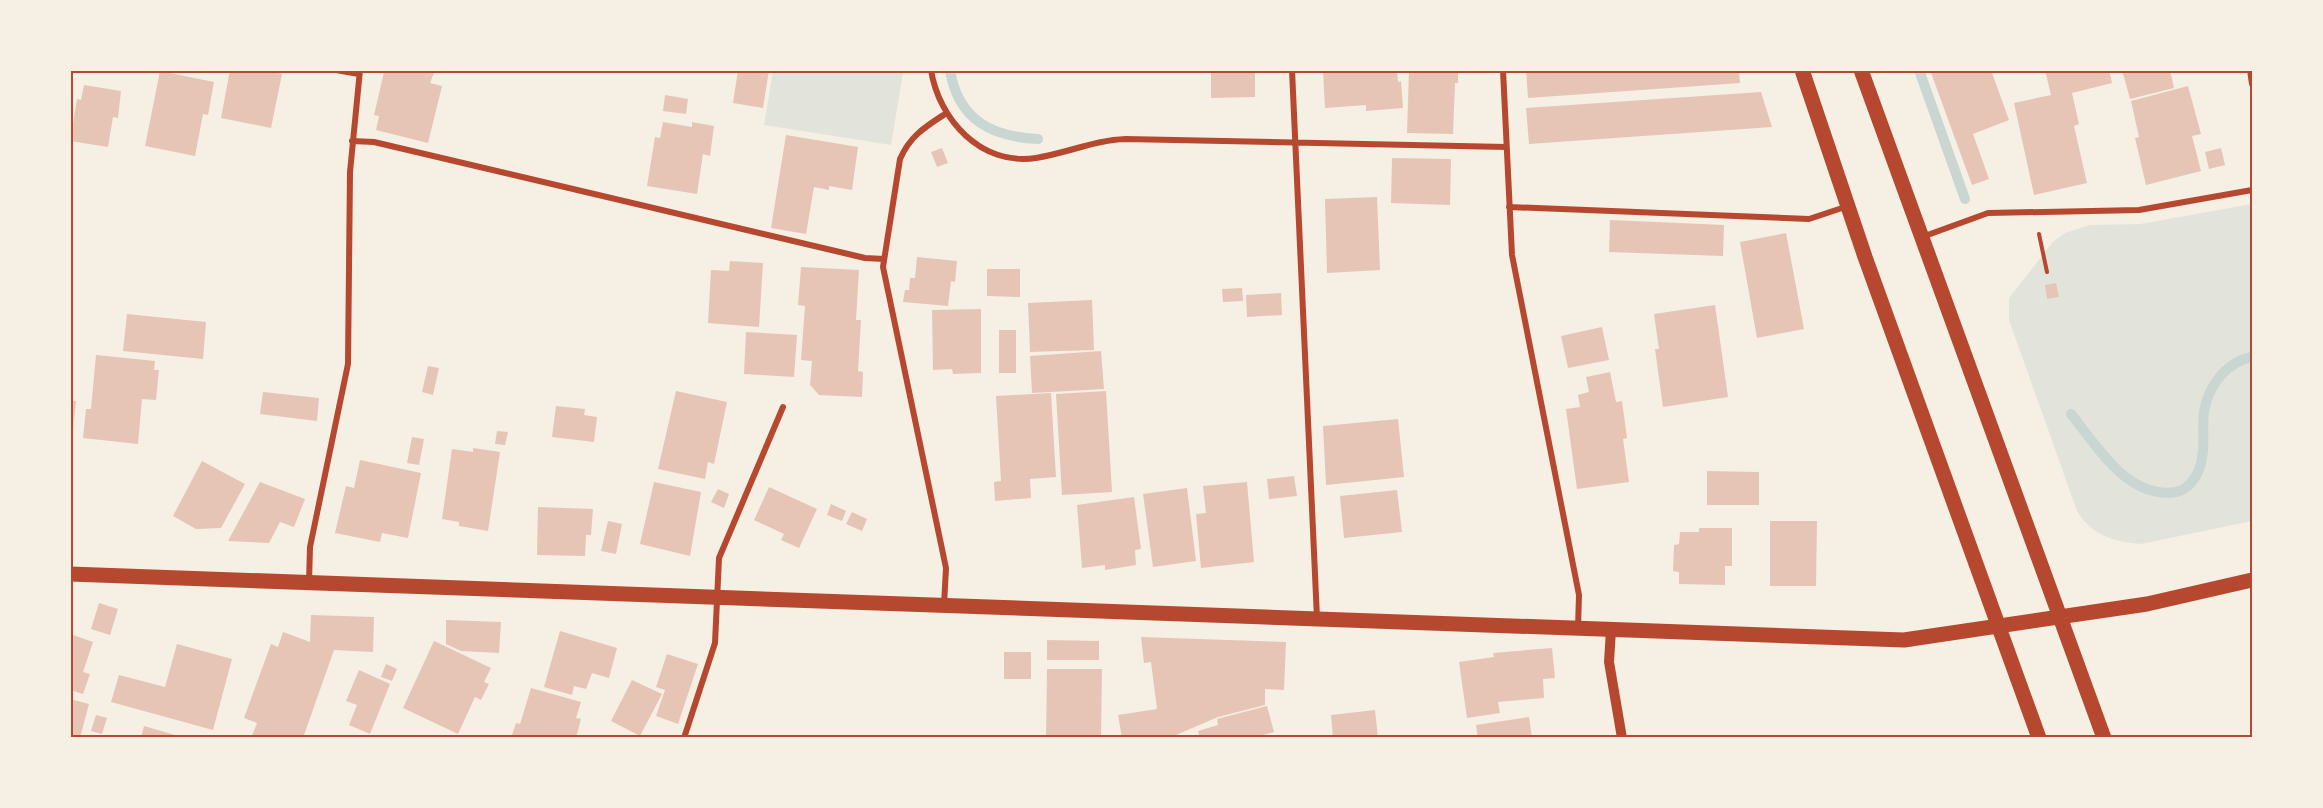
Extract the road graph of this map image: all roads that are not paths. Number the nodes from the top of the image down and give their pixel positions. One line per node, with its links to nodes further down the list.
1 (336, 70): 8 (street)
2 (931, 70): 10 (street)
3 (1292, 70): 12 (street)
4 (1503, 70): 13 (street)
5 (1802, 70): 15 (main road)
6 (1861, 70): 17 (main road)
7 (2250, 70): 9 (street)
8 (359, 72): 11 (street)
9 (2253, 84)
10 (945, 114): 12 (street); 18 (street)
11 (352, 141): 18 (street); 22 (street)
12 (1295, 142): 13 (street); 26 (street)
13 (1506, 147): 16 (street)
14 (2253, 190): 17 (street)
15 (1848, 206): 16 (street); 27 (main road)
16 (1509, 207): 28 (street)
17 (1921, 237): 25 (main road)
18 (884, 259): 24 (street)
19 (783, 407): 23 (street)
20 (70, 574): 22 (main road)
21 (2253, 580): 25 (main road)
22 (309, 583): 23 (main road)
23 (717, 598): 24 (main road); 30 (street)
24 (944, 606): 26 (main road)
25 (2060, 617): 27 (main road); 33 (main road)
26 (1317, 619): 28 (main road)
27 (1998, 626): 29 (main road); 32 (main road)
28 (1578, 628): 29 (main road)
29 (1611, 630): 31 (street)
30 (684, 738)
31 (1622, 738)
32 (2039, 738)
33 (2103, 738)

